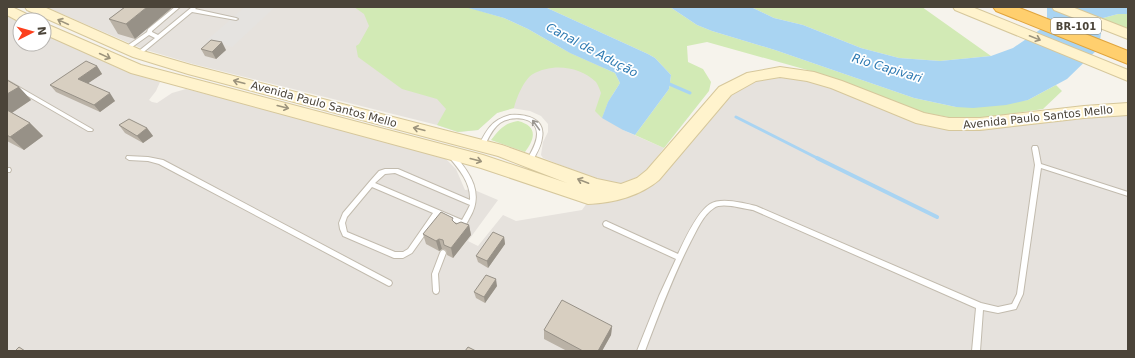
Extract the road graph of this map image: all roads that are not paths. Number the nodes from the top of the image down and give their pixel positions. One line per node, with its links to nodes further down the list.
1 (32, 7): 11 (street, Avenida Paulo Santos Mello, one-way to 1)
2 (178, 7): 10 (lane)
3 (960, 7): 7 (street)
4 (1059, 7): 13 (street)
5 (193, 8): 8 (lane); 12 (lane)
6 (1035, 13): 7 (highway, BR-101); 13 (highway, BR-101)
7 (1000, 15): 17 (street, one-way to 17)
8 (236, 19)
9 (52, 32): 14 (street, Avenida Paulo Santos Mello)
10 (148, 33): 12 (lane); 15 (lane)
11 (93, 35): 14 (street); 15 (street, Avenida Paulo Santos Mello)
12 (158, 37): 15 (lane)
13 (1120, 43): 17 (highway, BR-101)
14 (78, 44): 18 (street, Avenida Paulo Santos Mello, one-way to 18)
15 (132, 51): 16 (street, Avenida Paulo Santos Mello)
16 (188, 69): 18 (street); 20 (street, Avenida Paulo Santos Mello, one-way to 16)
17 (1127, 70)
18 (175, 80): 20 (street, Avenida Paulo Santos Mello, one-way to 20)
19 (7, 82): 22 (lane)
20 (314, 108): 23 (street, Avenida Paulo Santos Mello)
21 (1128, 109): 28 (street, Avenida Paulo Santos Mello)
22 (90, 130)
23 (447, 144): 24 (street, Avenida Paulo Santos Mello); 28 (street, Avenida Paulo Santos Mello, one-way to 28); 31 (lane)
24 (482, 145): 28 (street, Avenida Paulo Santos Mello); 28 (lane, one-way to 24)
25 (1035, 148): 27 (lane)
26 (129, 158): 38 (lane)
27 (1038, 164): 30 (lane); 40 (lane)
28 (526, 167)
29 (371, 184): 31 (lane); 32 (lane); 32 (lane)
30 (1128, 194)
31 (473, 204): 33 (lane)
32 (437, 213): 33 (lane)
33 (463, 223): 35 (lane)
34 (606, 224): 37 (lane)
35 (459, 230)
36 (444, 253): 39 (lane)
37 (679, 258): 40 (lane); 41 (lane)
38 (389, 283)
39 (436, 291)
40 (980, 306): 42 (lane)
41 (641, 351)
42 (976, 351)

